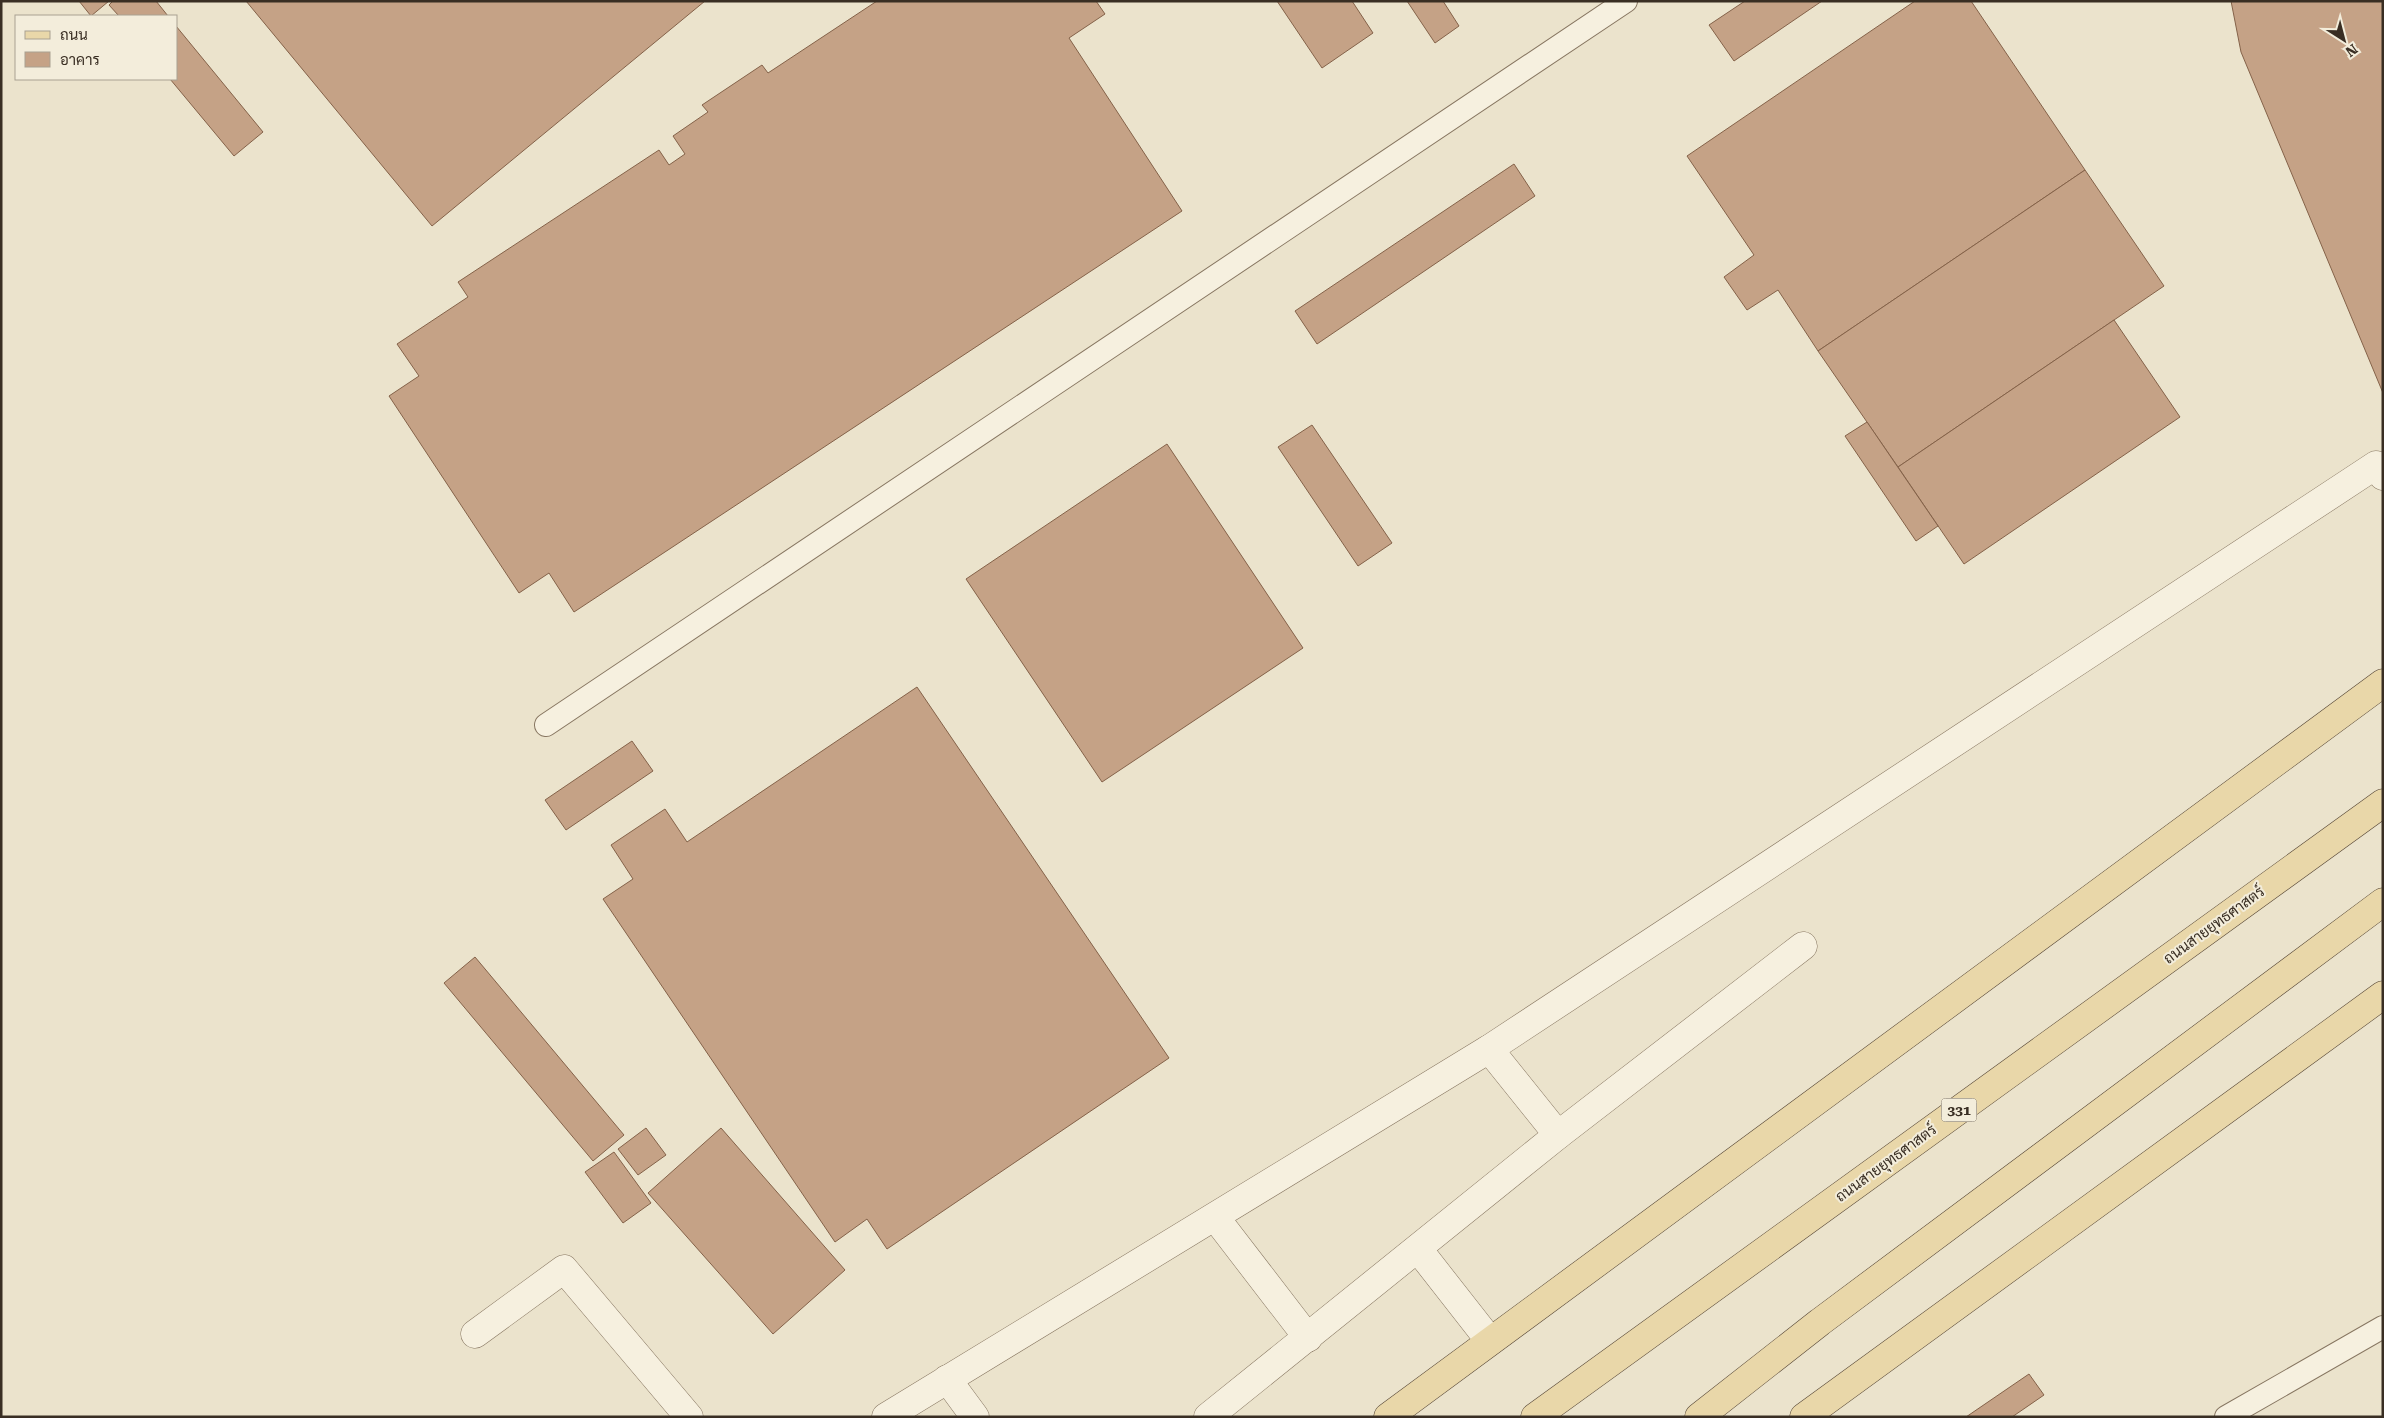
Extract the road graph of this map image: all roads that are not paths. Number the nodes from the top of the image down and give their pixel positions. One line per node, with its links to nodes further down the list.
1 (1626, 1): 4 (lane)
2 (2383, 476): 9 (street)
3 (2383, 683): 16 (main road)
4 (546, 724)
5 (2383, 803): 23 (main road, ถนนสายยุทธศาสตร์ / 331)
6 (2383, 902): 24 (main road)
7 (1803, 946): 10 (street)
8 (2383, 995): 25 (main road)
9 (1489, 1049): 10 (street); 11 (street)
10 (1558, 1135): 12 (street)
11 (1215, 1217): 15 (street); 17 (street)
12 (1418, 1249): 15 (street); 16 (street)
13 (2383, 1327): 26 (lane)
14 (476, 1334): 18 (street)
15 (1308, 1338): 21 (street)
16 (1490, 1342): 22 (main road)
17 (947, 1380): 19 (street); 20 (street)
18 (689, 1417)
19 (886, 1417)
20 (975, 1417)
21 (1208, 1417)
22 (1388, 1417)
23 (1535, 1417)
24 (1699, 1417)
25 (1804, 1417)
26 (2226, 1417)

